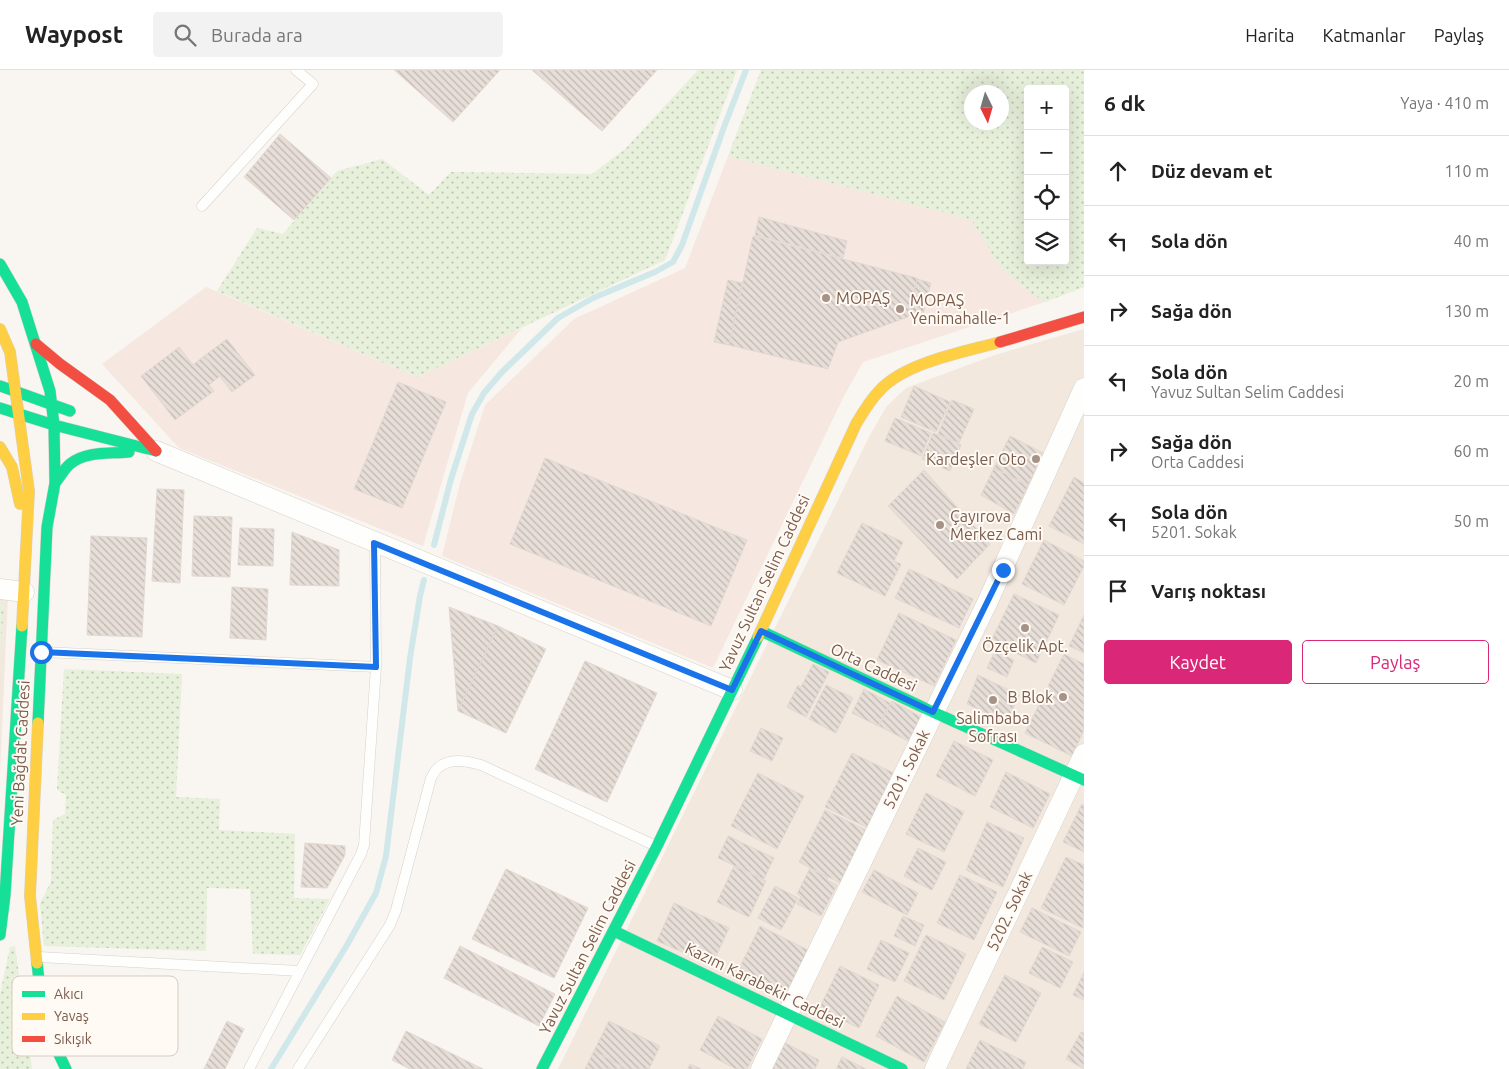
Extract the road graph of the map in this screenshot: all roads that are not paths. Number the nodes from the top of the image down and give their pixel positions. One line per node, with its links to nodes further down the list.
1 (296, 70): 2 (lane)
2 (202, 206)
3 (0, 264): 6 (main road, Yeni Bağdat Caddesi)
4 (1084, 317): 24 (main road, Yavuz Sultan Selim Caddesi)
5 (0, 329): 9 (main road, Yeni Bağdat Caddesi)
6 (36, 344): 10 (main road, Yeni Bağdat Caddesi); 16 (main road)
7 (0, 386): 9 (main road)
8 (1084, 388): 28 (street, 5201. Sokak)
9 (16, 391): 10 (main road); 12 (main road, Yeni Bağdat Caddesi)
10 (52, 405): 13 (main road); 14 (main road, Yeni Bağdat Caddesi)
11 (0, 408): 12 (main road)
12 (18, 414): 14 (main road); 20 (main road, Yeni Bağdat Caddesi)
13 (81, 415)
14 (54, 425): 18 (main road); 19 (main road, Yeni Bağdat Caddesi)
15 (123, 428): 16 (main road)
16 (140, 434): 18 (main road)
17 (0, 447): 20 (main road)
18 (156, 450): 19 (main road); 21 (street)
19 (55, 483): 25 (main road, Yeni Bağdat Caddesi)
20 (27, 534): 23 (main road, Yeni Bağdat Caddesi)
21 (374, 543): 26 (lane); 27 (street)
22 (0, 589): 23 (street)
23 (24, 592): 33 (main road, Yeni Bağdat Caddesi)
24 (761, 631): 27 (main road, Yavuz Sultan Selim Caddesi); 28 (main road, Orta Caddesi)
25 (41, 652): 26 (lane); 34 (main road, Yeni Bağdat Caddesi)
26 (376, 667): 35 (lane)
27 (732, 690): 31 (main road, Yavuz Sultan Selim Caddesi)
28 (933, 712): 30 (main road, Orta Caddesi); 37 (street, 5201. Sokak)
29 (1084, 754): 30 (street, 5202. Sokak)
30 (1079, 777): 45 (street, 5202. Sokak)
31 (657, 846): 32 (main road, Yavuz Sultan Selim Caddesi); 41 (lane)
32 (614, 931): 37 (main road, Kazım Karabekir Caddesi); 42 (main road, Yavuz Sultan Selim Caddesi)
33 (0, 935)
34 (36, 957): 35 (lane); 36 (main road, Yeni Bağdat Caddesi)
35 (300, 971): 40 (lane)
36 (38, 976)
37 (788, 1014): 43 (street, 5201. Sokak); 44 (main road, Kazım Karabekir Caddesi)
38 (60, 1056): 39 (main road, Yeni Bağdat Caddesi)
39 (66, 1069)
40 (248, 1069)
41 (298, 1069)
42 (542, 1069)
43 (761, 1069)
44 (902, 1069)
45 (935, 1069)

